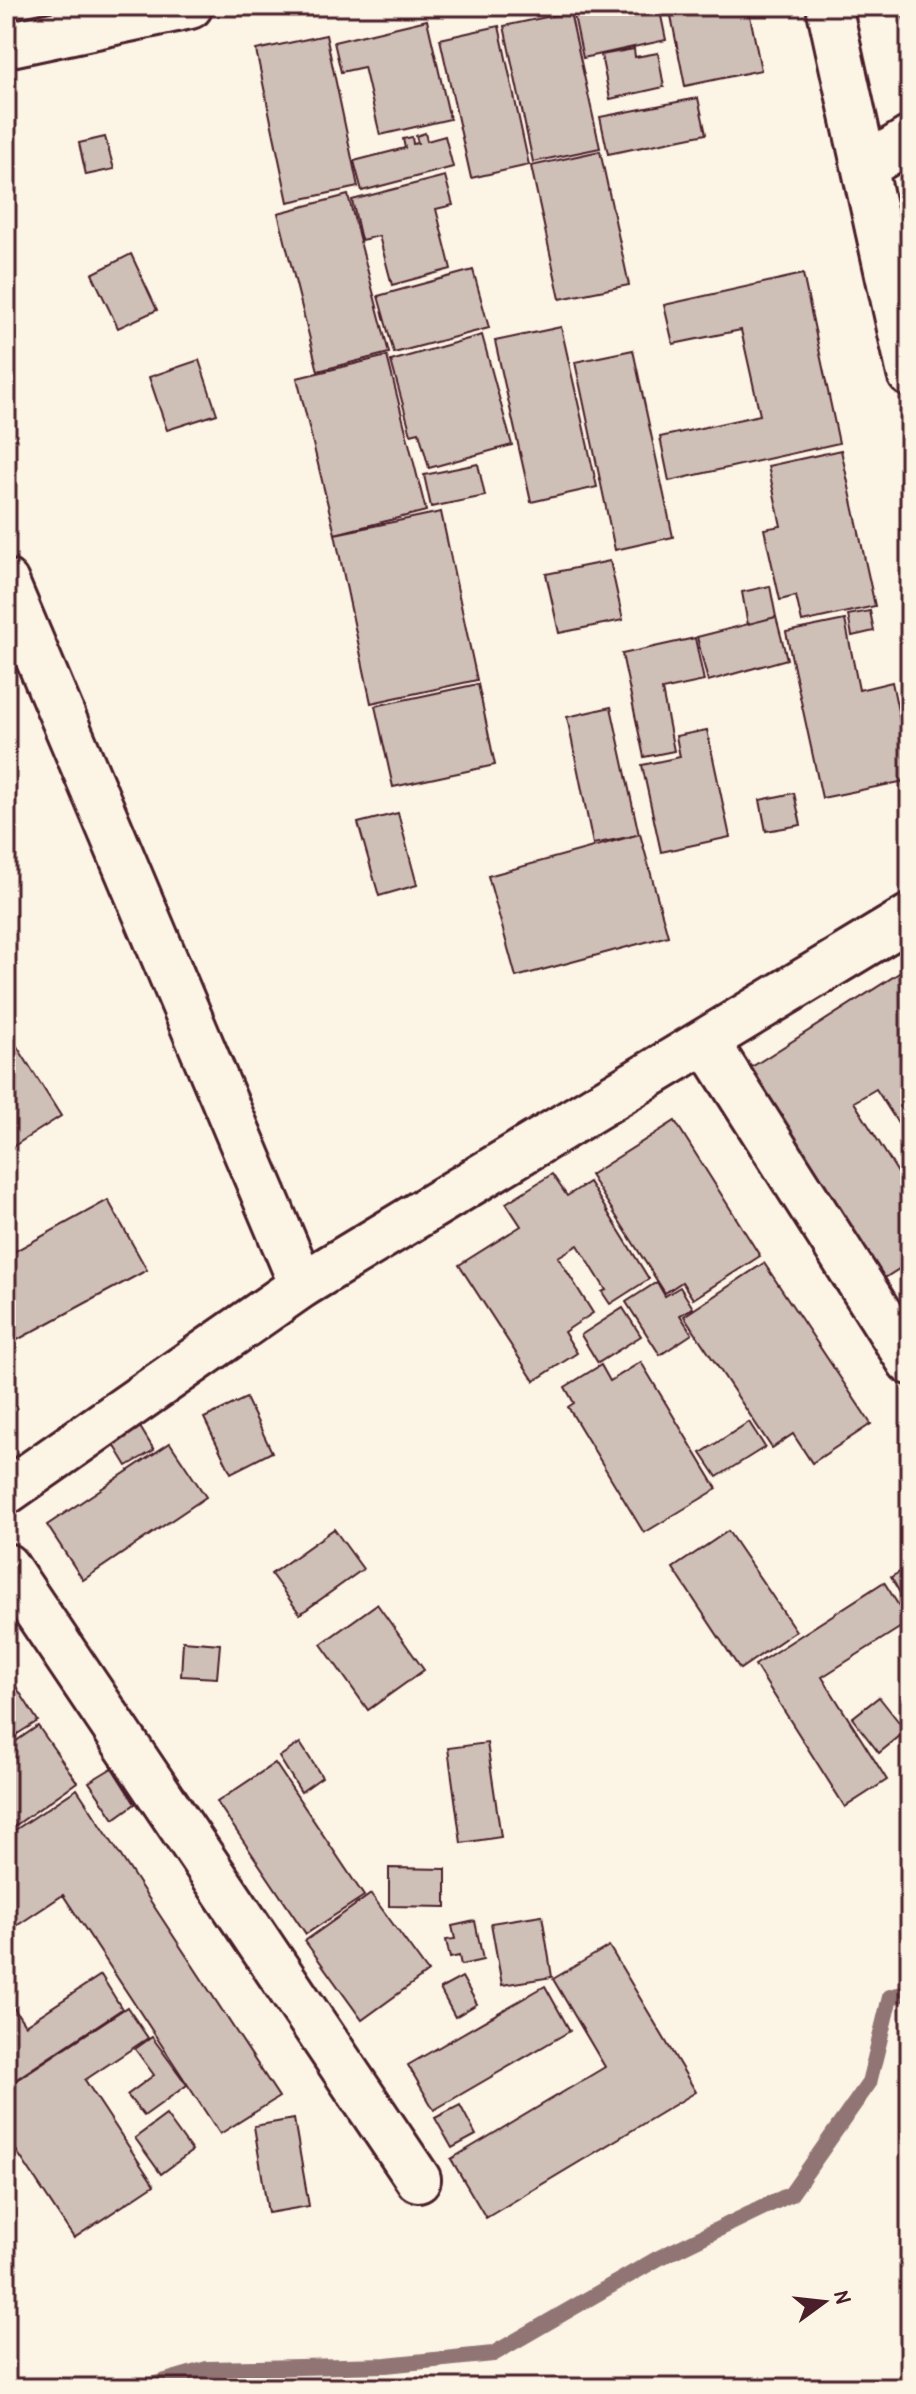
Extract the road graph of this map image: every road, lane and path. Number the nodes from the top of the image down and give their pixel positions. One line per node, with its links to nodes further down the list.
1 (190, 6): 3 (street)
2 (829, 6): 5 (street)
3 (6, 45)
4 (910, 139): 5 (street)
5 (865, 167): 6 (street)
6 (910, 374)
7 (6, 582): 10 (street)
8 (910, 917): 9 (street)
9 (707, 1042): 10 (street); 11 (street)
10 (302, 1285): 12 (street)
11 (910, 1362)
12 (6, 1492)
13 (6, 1566): 14 (street)
14 (418, 2179)

